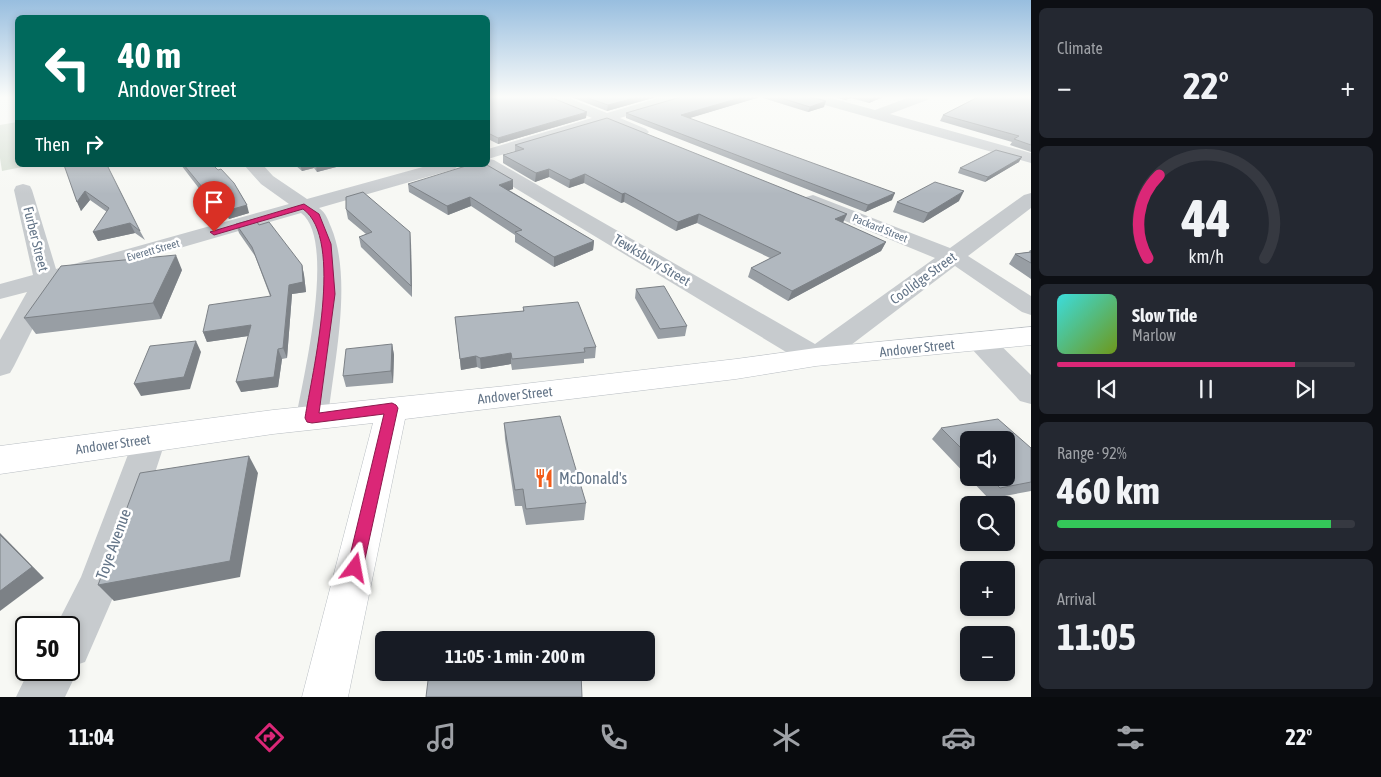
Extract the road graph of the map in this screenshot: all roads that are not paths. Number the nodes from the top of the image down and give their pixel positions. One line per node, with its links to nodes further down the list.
1 (565, 130): 5 (street)
2 (635, 130): 4 (street)
3 (928, 130): 6 (street)
4 (654, 137)
5 (490, 153)
6 (1031, 158)
7 (490, 165): 20 (street, Tewksbury Street)
8 (255, 167): 13 (street)
9 (442, 167): 13 (street, Everett Street)
10 (23, 190): 15 (street, Furber Street)
11 (798, 195): 14 (street, Packard Street)
12 (1031, 199): 14 (street, Coolidge Street)
13 (304, 206): 15 (street, Everett Street); 24 (street)
14 (952, 256): 17 (street, Packard Street); 20 (street, Coolidge Street)
15 (46, 280): 16 (street, Everett Street); 21 (street, Furber Street)
16 (0, 292)
17 (1031, 307)
18 (1031, 336): 19 (main road, Andover Street)
19 (980, 342): 20 (main road, Andover Street); 22 (street)
20 (816, 357): 23 (main road, Andover Street)
21 (0, 366)
22 (1031, 393)
23 (392, 408): 24 (main road, Andover Street); 30 (main road)
24 (312, 418): 25 (main road, Andover Street)
25 (150, 439): 26 (main road, Andover Street); 27 (street, Toye Avenue)
26 (0, 460)
27 (80, 623)
28 (49, 681): 29 (street)
29 (40, 697)
30 (325, 697)

